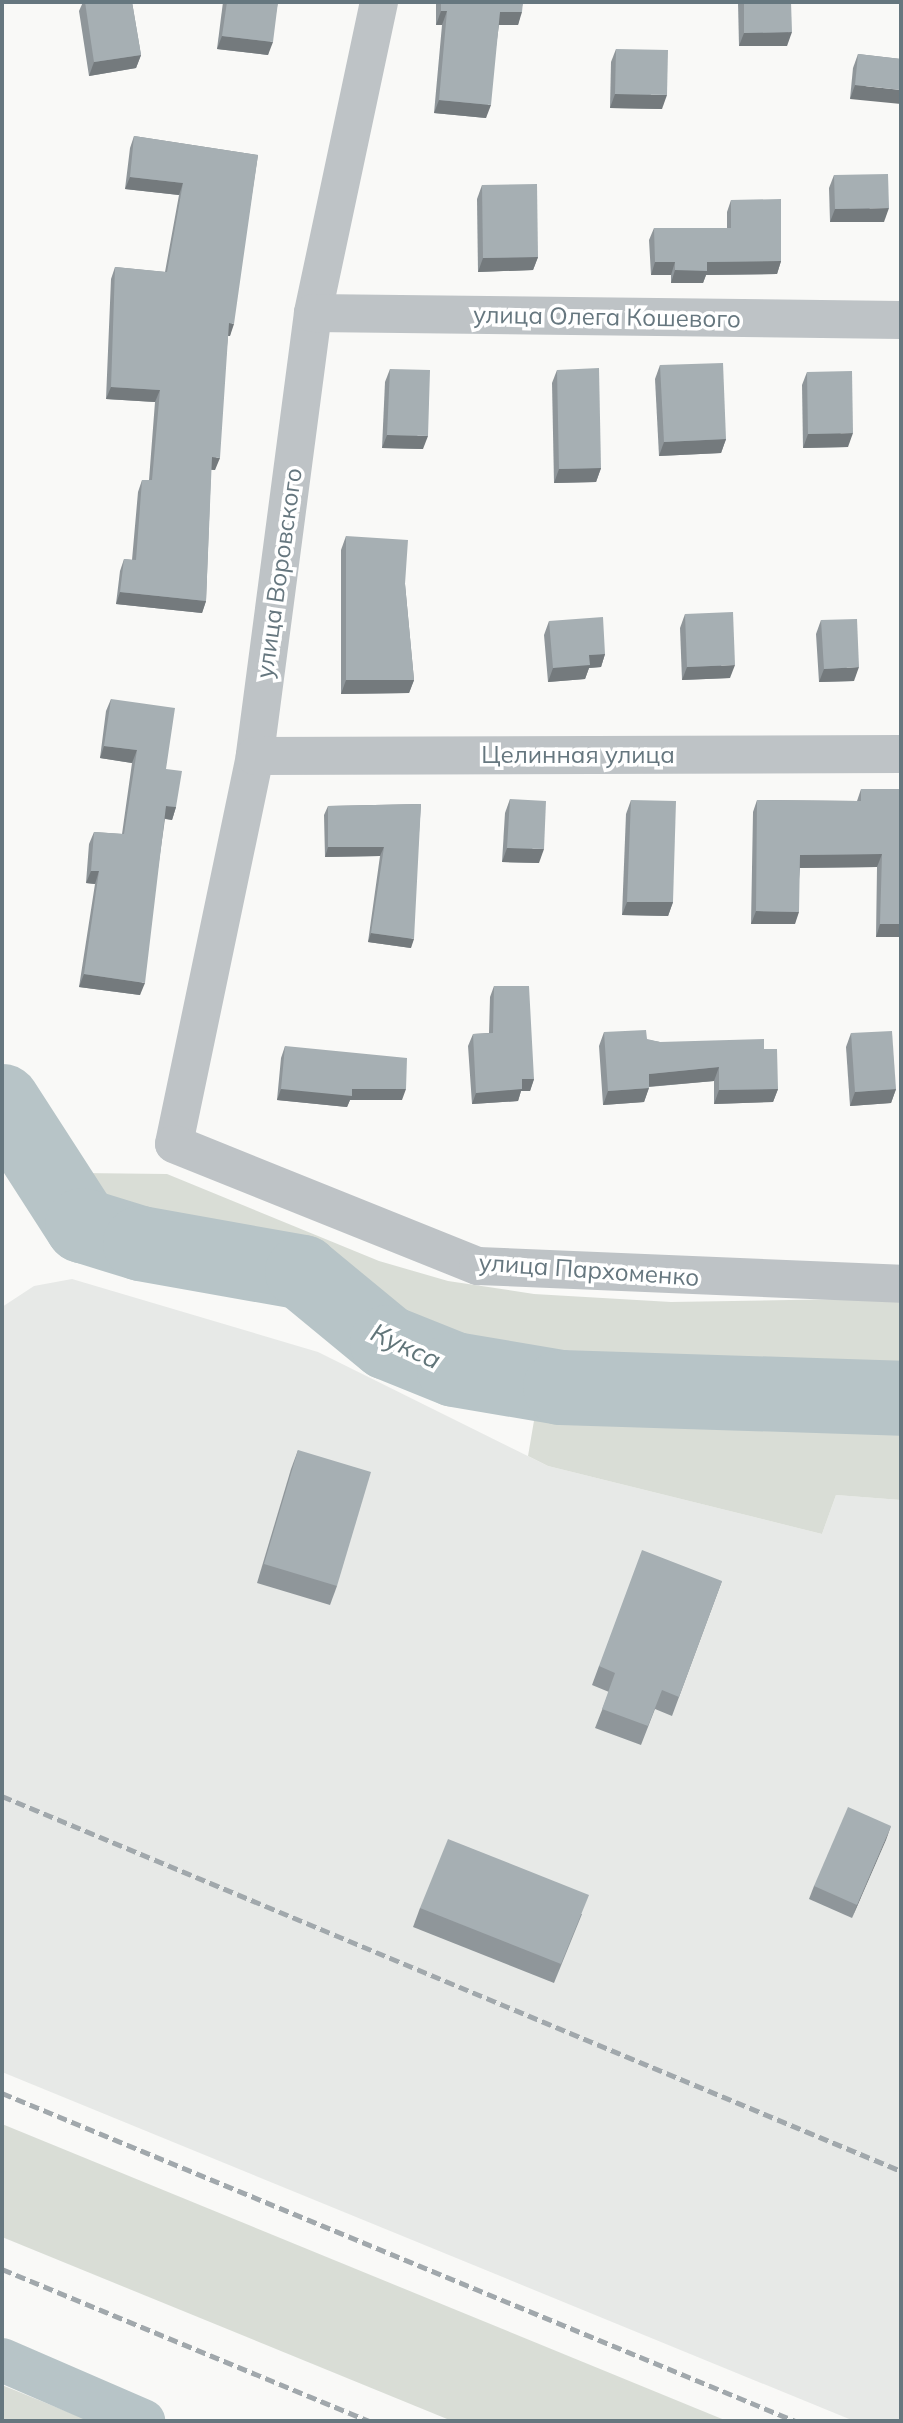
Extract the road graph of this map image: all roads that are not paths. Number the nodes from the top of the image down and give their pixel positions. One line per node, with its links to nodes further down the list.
1 (379, 2): 2 (street, улица Воровского)
2 (313, 313): 3 (street, улица Олега Кошевого); 5 (street, улица Воровского)
3 (901, 320)
4 (901, 754): 5 (street, Целинная улица)
5 (255, 756): 6 (street, улица Воровского)
6 (174, 1144): 7 (street, улица Пархоменко)
7 (901, 1284)

